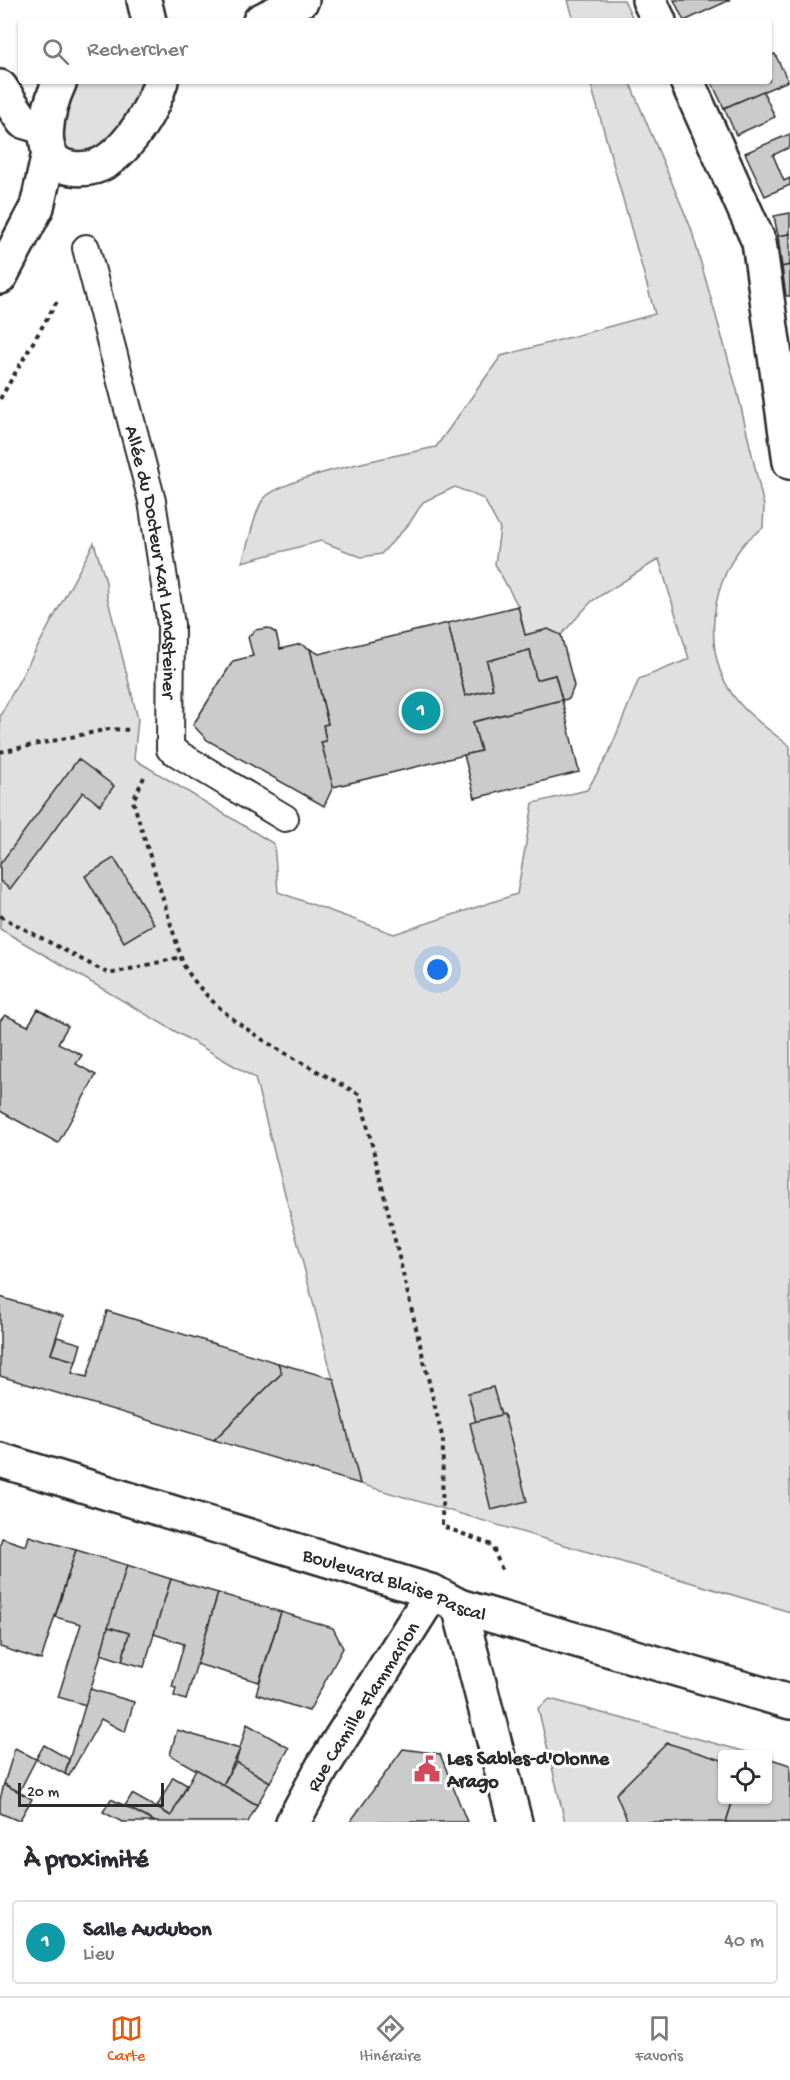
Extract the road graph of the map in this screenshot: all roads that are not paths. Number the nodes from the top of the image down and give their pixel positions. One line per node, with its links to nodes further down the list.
1 (144, 0): 4 (street)
2 (302, 0): 5 (street)
3 (649, 0): 6 (street)
4 (148, 18)
5 (266, 18)
6 (658, 18)
7 (59, 84): 11 (street)
8 (160, 84): 11 (street)
9 (688, 84): 14 (street)
10 (0, 87): 11 (street)
11 (47, 140): 13 (street)
12 (86, 248): 15 (lane, Allée du Docteur Karl Landsteiner)
13 (0, 277)
14 (790, 462)
15 (285, 818)
16 (0, 1460): 17 (street, Boulevard Blaise Pascal)
17 (446, 1599): 18 (street, Boulevard Blaise Pascal); 19 (street, Rue Camille Flammarion); 20 (street)
18 (790, 1702)
19 (293, 1822)
20 (514, 1822)

